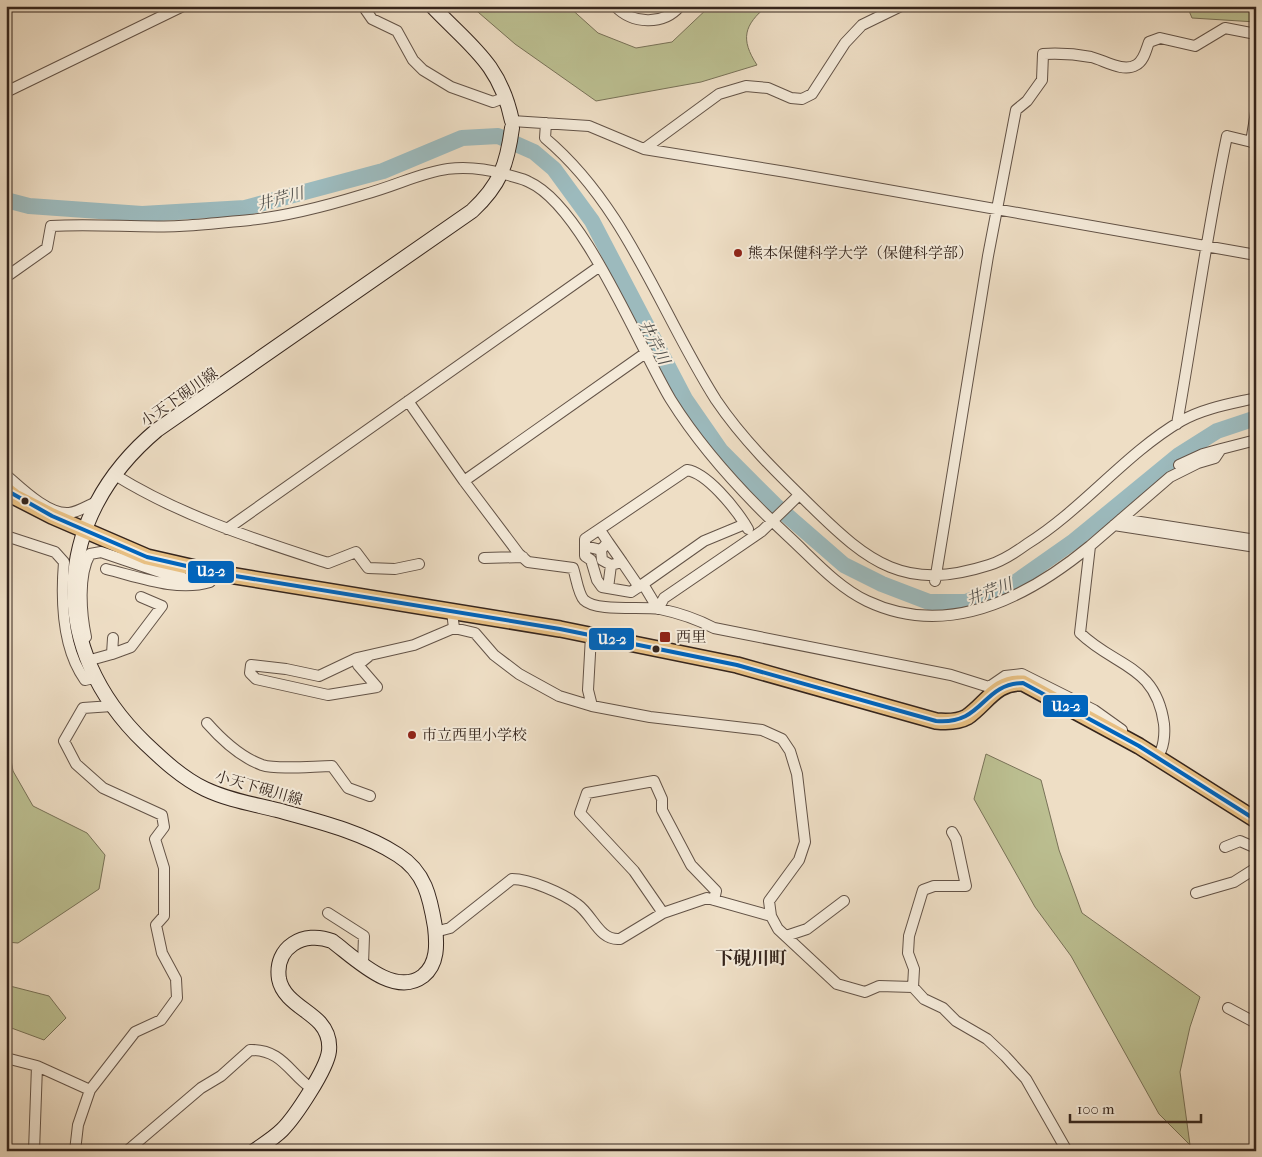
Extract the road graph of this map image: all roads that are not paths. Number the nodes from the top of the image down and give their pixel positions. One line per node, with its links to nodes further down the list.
1 (183, 6): 8 (street)
2 (363, 6): 9 (street)
3 (432, 6): 9 (main road, 小天下硯川線)
4 (615, 6): 5 (street)
5 (680, 6)
6 (901, 6): 14 (street)
7 (1256, 34): 16 (street)
8 (6, 92)
9 (506, 97): 12 (main road, 小天下硯川線)
10 (1256, 112): 13 (street)
11 (546, 123): 12 (street); 14 (street); 54 (street)
12 (512, 128): 15 (main road, 小天下硯川線)
13 (1254, 142): 17 (street)
14 (644, 149): 16 (street)
15 (503, 171): 19 (street); 20 (street); 29 (main road, 小天下硯川線)
16 (998, 209): 17 (street); 54 (street)
17 (1208, 246): 18 (street); 24 (street)
18 (1256, 255)
19 (600, 266): 21 (street); 23 (street)
20 (6, 277)
21 (647, 352): 30 (street); 34 (street)
22 (1256, 398): 24 (street)
23 (408, 401): 30 (street); 37 (street)
24 (1177, 424): 54 (street)
25 (1256, 440): 26 (street)
26 (1221, 449): 27 (street); 35 (street)
27 (1179, 465)
28 (6, 475): 33 (street)
29 (115, 475): 33 (main road, 小天下硯川線); 37 (street)
30 (464, 481): 47 (street)
31 (6, 490): 39 (main road)
32 (795, 499): 34 (street)
33 (99, 501): 39 (main road, 小天下硯川線)
34 (774, 520): 41 (street); 45 (street)
35 (1118, 522): 42 (street); 45 (street); 46 (street)
36 (745, 524): 38 (street); 41 (street); 56 (street)
37 (227, 529): 50 (street)
38 (600, 530): 43 (street); 44 (street)
39 (84, 531): 53 (main road); 66 (main road, 小天下硯川線)
40 (6, 536): 67 (street)
41 (754, 536): 59 (street)
42 (1256, 540)
43 (585, 546): 44 (street); 57 (street)
44 (605, 546): 49 (street); 51 (street)
45 (1090, 546): 71 (street)
46 (1256, 547)
47 (523, 557): 48 (street); 59 (street)
48 (484, 558)
49 (622, 562): 51 (street); 56 (street)
50 (420, 564)
51 (610, 565): 57 (street)
52 (106, 569): 55 (street)
53 (217, 573): 55 (street); 60 (main road)
54 (935, 580)
55 (184, 585): 66 (street)
56 (641, 585): 57 (street); 59 (street)
57 (608, 588)
58 (141, 597): 64 (street)
59 (658, 609): 71 (street)
60 (452, 612): 61 (street); 62 (main road)
61 (454, 628): 65 (street); 69 (street)
62 (590, 636): 69 (street); 71 (main road)
63 (114, 638): 64 (street)
64 (112, 654): 66 (street)
65 (369, 656): 65 (street)
66 (90, 660): 67 (main road, 小天下硯川線)
67 (94, 678): 68 (main road, 小天下硯川線)
68 (112, 706): 84 (main road, 小天下硯川線); 93 (street)
69 (592, 706): 83 (street)
70 (207, 723): 72 (street)
71 (1160, 755): 73 (main road)
72 (370, 796)
73 (1256, 820)
74 (952, 832): 87 (street)
75 (1225, 847): 76 (street)
76 (1256, 848)
77 (1256, 868): 78 (street)
78 (1196, 893)
79 (714, 900): 82 (street); 82 (street); 83 (street)
80 (844, 902): 85 (street)
81 (328, 913): 86 (street)
82 (663, 913): 84 (street)
83 (770, 916): 85 (street)
84 (435, 932): 86 (main road, 小天下硯川線)
85 (786, 936): 87 (street)
86 (363, 964): 92 (main road, 小天下硯川線)
87 (913, 987): 98 (street)
88 (1228, 1008): 89 (street)
89 (1256, 1023)
90 (6, 1058): 91 (street)
91 (37, 1066): 93 (street); 95 (street)
92 (311, 1088): 94 (main road, 小天下硯川線); 97 (street)
93 (90, 1090): 96 (street)
94 (263, 1148)
95 (34, 1151)
96 (75, 1151)
97 (126, 1151)
98 (1067, 1151)

